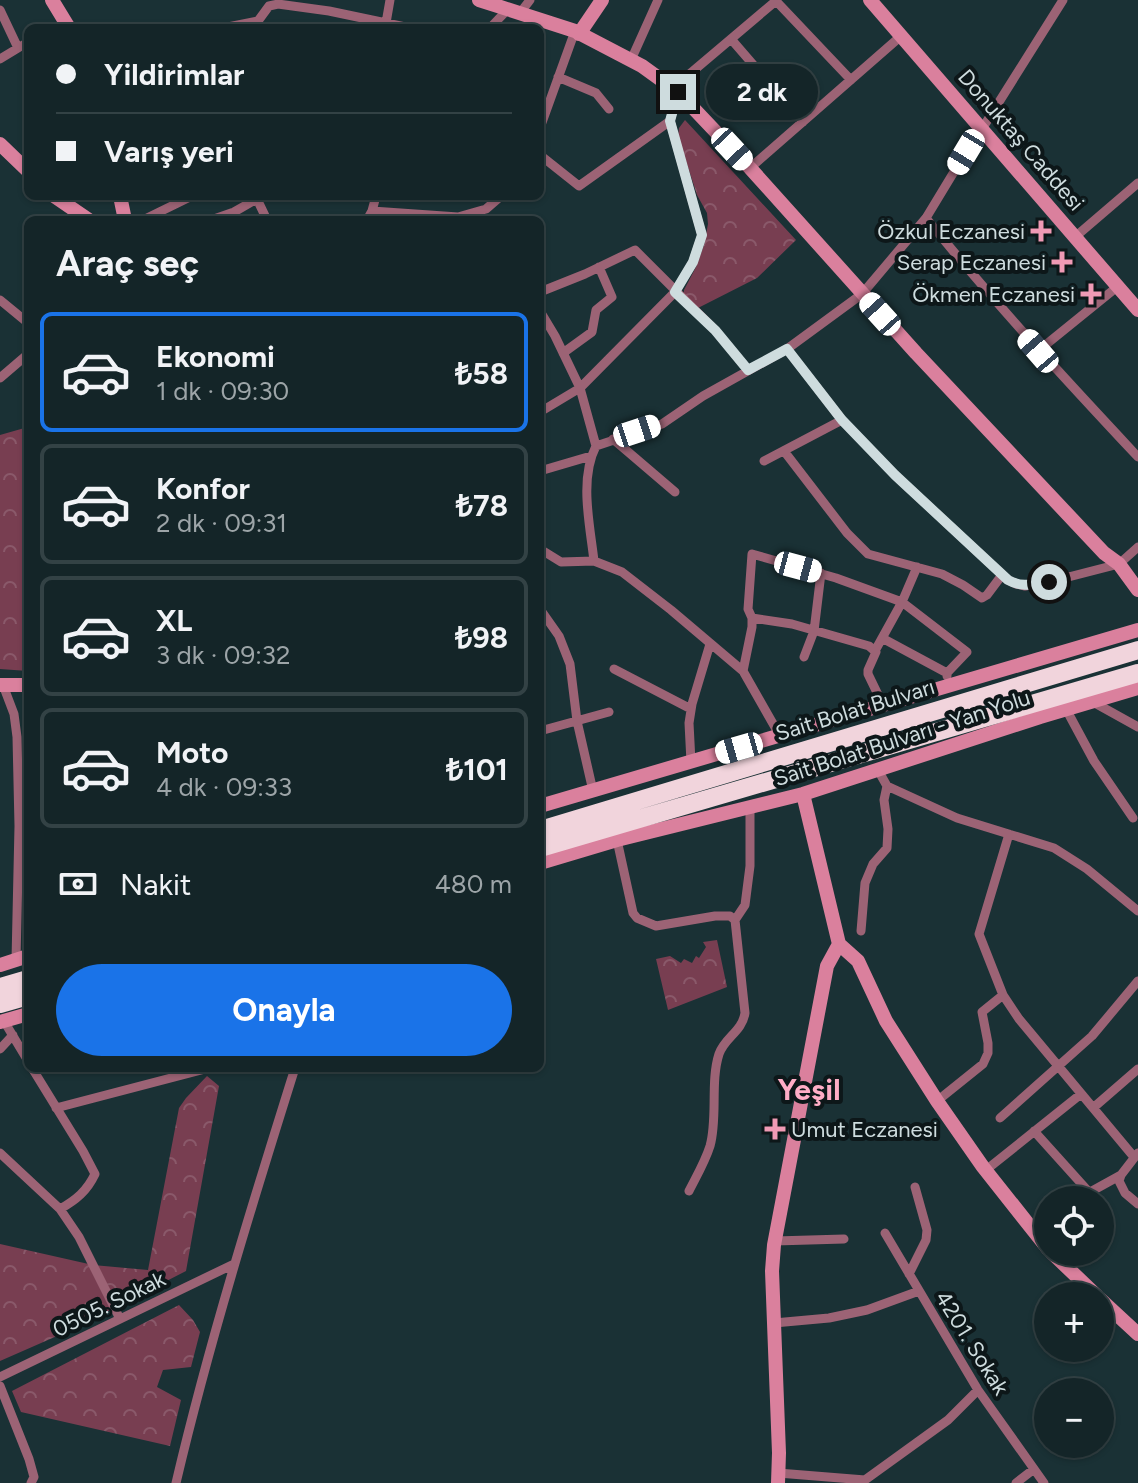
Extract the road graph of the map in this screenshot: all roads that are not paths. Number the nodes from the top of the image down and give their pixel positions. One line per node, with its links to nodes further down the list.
1 (52, 0): 14 (street)
2 (390, 0): 13 (street)
3 (479, 0): 12 (street)
4 (530, 0): 12 (street)
5 (602, 0): 19 (street)
6 (658, 0): 25 (street)
7 (776, 0): 21 (street); 27 (street)
8 (870, 0): 20 (street, Donuktaş Caddesi)
9 (1063, 0): 35 (street)
10 (323, 5): 15 (street); 16 (street)
11 (0, 10): 23 (street)
12 (514, 11): 18 (street); 19 (street)
13 (386, 23): 16 (street); 17 (street)
14 (61, 24)
15 (251, 24)
16 (365, 24)
17 (391, 24)
18 (496, 24)
19 (577, 32): 25 (street); 26 (street)
20 (901, 36): 27 (street); 35 (street, Donuktaş Caddesi)
21 (731, 39): 28 (street); 34 (street)
22 (24, 44): 23 (street)
23 (18, 48): 24 (street)
24 (0, 59)
25 (631, 60): 28 (street)
26 (558, 77): 30 (street); 31 (street)
27 (851, 80): 34 (street)
28 (675, 90): 33 (street); 39 (street)
29 (544, 94): 30 (street)
30 (551, 97): 32 (street)
31 (609, 109)
32 (544, 117)
33 (670, 121): 37 (street); 56 (street)
34 (803, 122): 39 (street)
35 (982, 129): 51 (street); 52 (street, Donuktaş Caddesi)
36 (0, 144): 38 (street)
37 (544, 158)
38 (24, 167)
39 (750, 168): 57 (street)
40 (1138, 183): 52 (street)
41 (60, 200): 46 (street)
42 (184, 200): 47 (street)
43 (255, 200): 48 (street)
44 (496, 200): 45 (street)
45 (486, 209): 49 (street); 50 (street)
46 (83, 216)
47 (151, 216)
48 (222, 216)
49 (462, 216)
50 (489, 216)
51 (926, 218): 57 (street); 63 (street)
52 (1075, 237): 54 (street, Donuktaş Caddesi)
53 (599, 267): 55 (street); 56 (street); 64 (street)
54 (1117, 287): 59 (street, Donuktaş Caddesi); 63 (street)
55 (544, 290)
56 (675, 292): 66 (street); 68 (street)
57 (862, 294): 62 (street); 81 (street)
58 (0, 300): 61 (street)
59 (1138, 310)
60 (544, 318): 64 (street)
61 (24, 320)
62 (787, 349): 66 (street); 70 (street)
63 (1038, 351): 74 (street)
64 (563, 353): 68 (street)
65 (24, 357): 67 (street)
66 (748, 370): 71 (street)
67 (0, 378)
68 (580, 388): 69 (street); 72 (street)
69 (544, 410)
70 (842, 420): 73 (street); 84 (street)
71 (613, 439): 72 (street); 77 (street)
72 (594, 451): 76 (street); 80 (street)
73 (784, 451): 75 (street); 82 (street)
74 (1138, 457)
75 (764, 461)
76 (544, 470)
77 (675, 492)
78 (1138, 547): 81 (street)
79 (544, 551): 80 (street)
80 (594, 561): 93 (street)
81 (1119, 564): 84 (street); 85 (street)
82 (917, 567): 84 (street); 87 (street)
83 (821, 573): 87 (street); 89 (street); 91 (street)
84 (1002, 575)
85 (1133, 575): 86 (street)
86 (1138, 590)
87 (902, 602): 92 (street); 100 (street)
88 (544, 615): 109 (street)
89 (752, 618): 91 (street); 98 (street)
90 (1138, 630): 100 (street, Sait Bolat Bulvarı - Yan Yolu)
91 (814, 631): 94 (street); 96 (street)
92 (882, 638): 94 (street); 100 (street)
93 (710, 644): 98 (street); 106 (street)
94 (876, 649): 105 (street)
95 (1138, 650): 121 (highway, Sait Bolat Bulvarı)
96 (804, 657)
97 (614, 669): 106 (street)
98 (743, 671): 112 (street)
99 (1138, 673): 124 (highway)
100 (948, 679): 105 (street, Sait Bolat Bulvarı - Yan Yolu)
101 (2, 685): 102 (street); 129 (street)
102 (24, 685)
103 (1138, 688): 104 (street, Sait Bolat Bulvarı - Yan Yolu)
104 (1093, 702): 107 (street, Sait Bolat Bulvarı - Yan Yolu); 110 (street)
105 (883, 705): 112 (street, Sait Bolat Bulvarı - Yan Yolu)
106 (691, 709): 113 (street)
107 (1066, 709): 114 (street, Sait Bolat Bulvarı - Yan Yolu); 120 (street)
108 (609, 712): 109 (street)
109 (577, 721): 111 (street); 116 (street)
110 (1138, 727)
111 (544, 730)
112 (780, 736): 113 (street, Sait Bolat Bulvarı - Yan Yolu)
113 (691, 762): 116 (street, Sait Bolat Bulvarı - Yan Yolu)
114 (878, 770): 115 (street); 117 (street, Sait Bolat Bulvarı - Yan Yolu)
115 (887, 786): 122 (street); 128 (street)
116 (593, 791): 118 (street, Sait Bolat Bulvarı - Yan Yolu)
117 (803, 794): 119 (street, Sait Bolat Bulvarı - Yan Yolu); 130 (street)
118 (544, 805)
119 (750, 808): 123 (street, Sait Bolat Bulvarı - Yan Yolu); 127 (street)
120 (1133, 818)
121 (544, 829)
122 (1009, 834): 126 (street); 136 (street)
123 (617, 840): 125 (street, Sait Bolat Bulvarı - Yan Yolu); 127 (street)
124 (544, 847)
125 (544, 862)
126 (1138, 911)
127 (735, 920): 159 (street)
128 (861, 931)
129 (24, 935)
130 (839, 944): 149 (street); 165 (street)
131 (24, 957): 132 (street)
132 (0, 965)
133 (24, 980): 135 (highway)
134 (1138, 981): 143 (street)
135 (0, 987)
136 (1003, 995): 143 (street); 149 (street)
137 (24, 999): 139 (highway)
138 (24, 1014): 139 (street)
139 (1, 1016): 140 (street)
140 (13, 1035): 141 (street); 142 (street)
141 (0, 1049)
142 (24, 1054)
143 (1059, 1067): 148 (street); 152 (street)
144 (1138, 1069): 151 (street)
145 (34, 1072): 150 (street)
146 (194, 1072): 150 (street)
147 (294, 1072): 166 (street)
148 (1081, 1094): 151 (street); 153 (street)
149 (937, 1101): 156 (street)
150 (56, 1108): 161 (street)
151 (1093, 1108): 155 (street)
152 (1000, 1118)
153 (1034, 1131): 156 (street); 157 (street)
154 (0, 1153): 161 (street)
155 (1136, 1155): 157 (street)
156 (986, 1170): 162 (street)
157 (1121, 1175): 160 (street)
158 (915, 1187): 168 (street)
159 (689, 1191)
160 (1138, 1204)
161 (60, 1209): 172 (street)
162 (1034, 1231)
163 (885, 1233): 168 (street, 4201. Sokak)
164 (844, 1239): 165 (street)
165 (775, 1241): 173 (street)
166 (234, 1264): 172 (street, 0505. Sokak); 181 (street)
167 (1065, 1266): 169 (street)
168 (909, 1274): 170 (street, 4201. Sokak)
169 (1082, 1282)
170 (919, 1291): 173 (street); 177 (street, 4201. Sokak)
171 (1114, 1312): 174 (street)
172 (120, 1319): 175 (street, 0505. Sokak)
173 (774, 1323): 179 (street)
174 (1138, 1334)
175 (0, 1377)
176 (0, 1386): 180 (street)
177 (978, 1390): 178 (street, 4201. Sokak); 179 (street)
178 (1034, 1469): 182 (street); 183 (street, 4201. Sokak)
179 (778, 1478)
180 (31, 1483)
181 (176, 1483)
182 (1016, 1483)
183 (1044, 1483)

